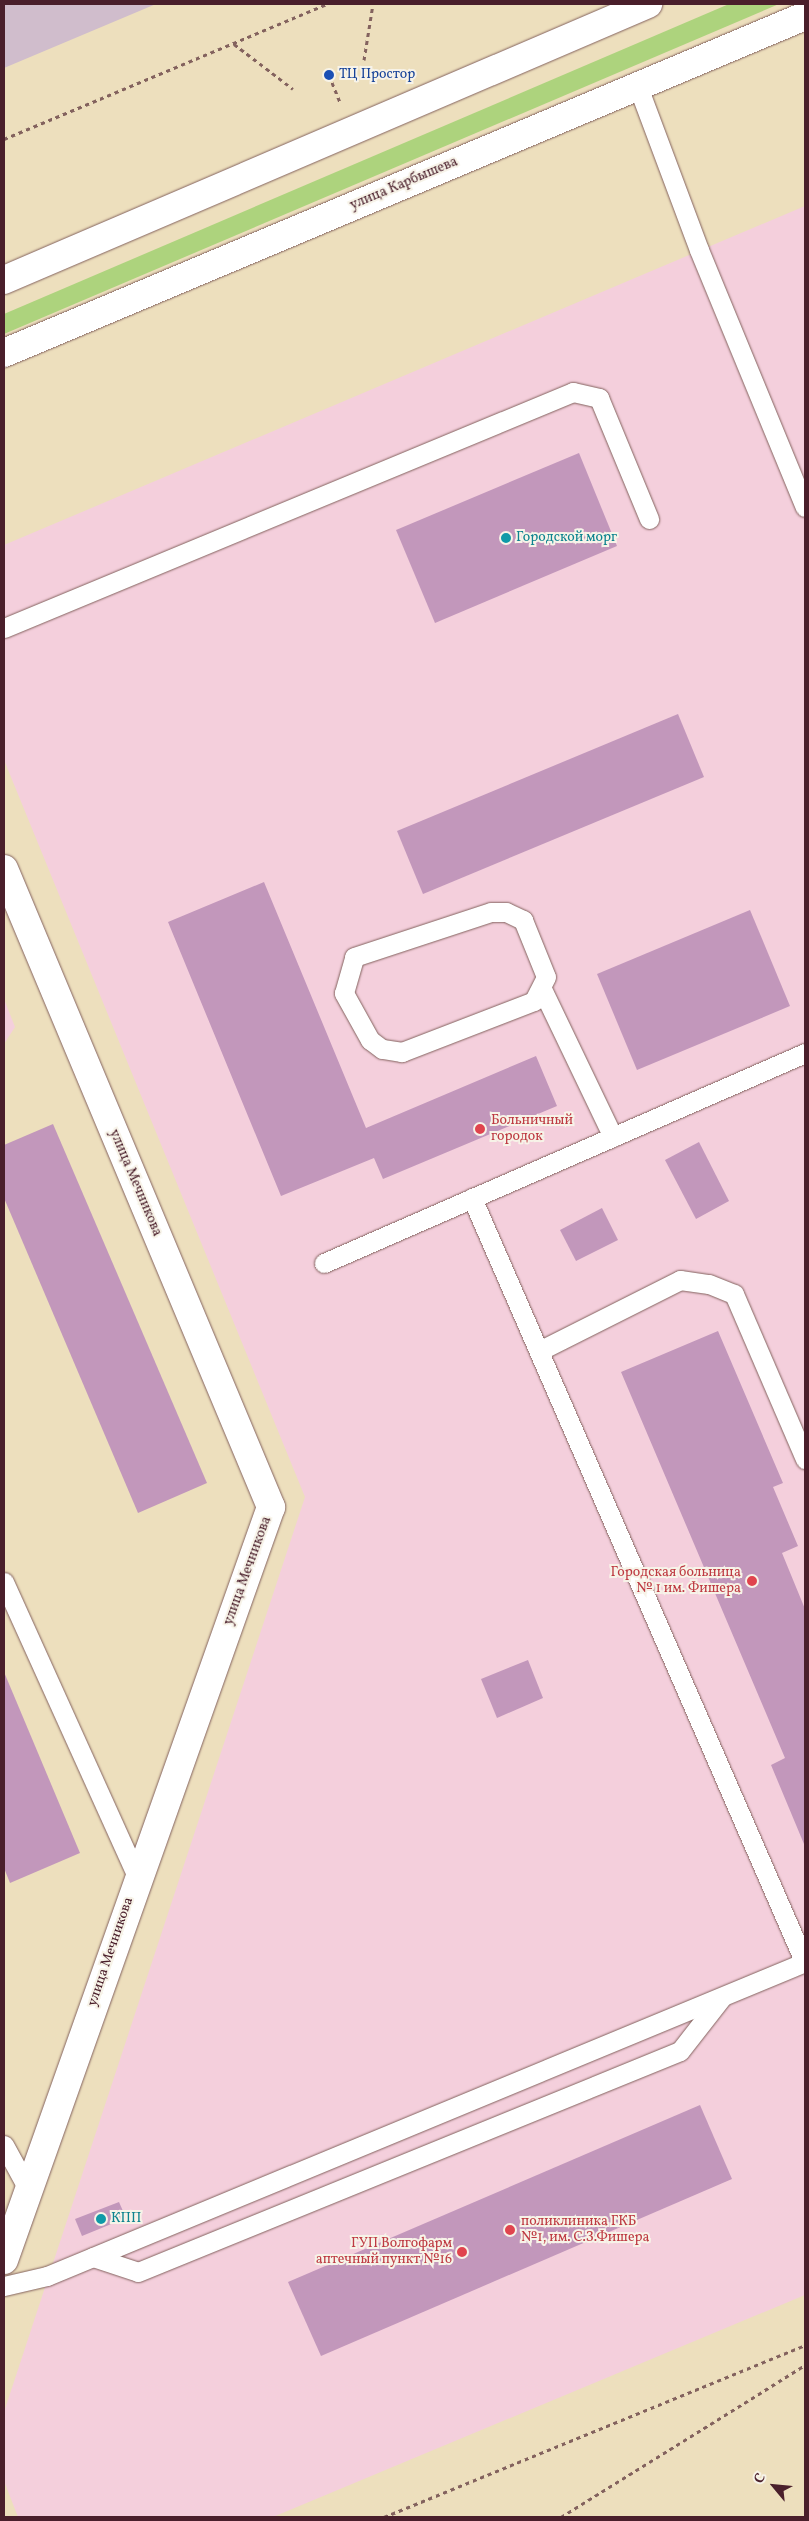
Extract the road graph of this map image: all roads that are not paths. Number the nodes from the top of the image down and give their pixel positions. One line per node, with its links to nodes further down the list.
1 (648, 4): 4 (street)
2 (805, 16): 3 (street, улица Карбышева)
3 (638, 84): 5 (street, улица Карбышева); 6 (lane)
4 (4, 280)
5 (4, 354)
6 (805, 507)
7 (649, 519): 8 (lane)
8 (4, 628)
9 (4, 869): 18 (street, улица Мечникова)
10 (542, 989): 10 (lane); 12 (lane)
11 (805, 1053): 12 (lane)
12 (613, 1136): 13 (lane)
13 (472, 1198): 14 (lane); 15 (lane)
14 (324, 1263)
15 (539, 1351): 16 (lane); 19 (lane)
16 (805, 1459)
17 (4, 1582): 18 (lane)
18 (137, 1877): 22 (street, улица Мечникова)
19 (805, 1963): 20 (lane)
20 (723, 1996): 23 (lane); 23 (lane)
21 (4, 2145): 22 (lane)
22 (28, 2189): 24 (street, улица Мечникова)
23 (93, 2257): 25 (lane)
24 (4, 2260)
25 (4, 2286)

